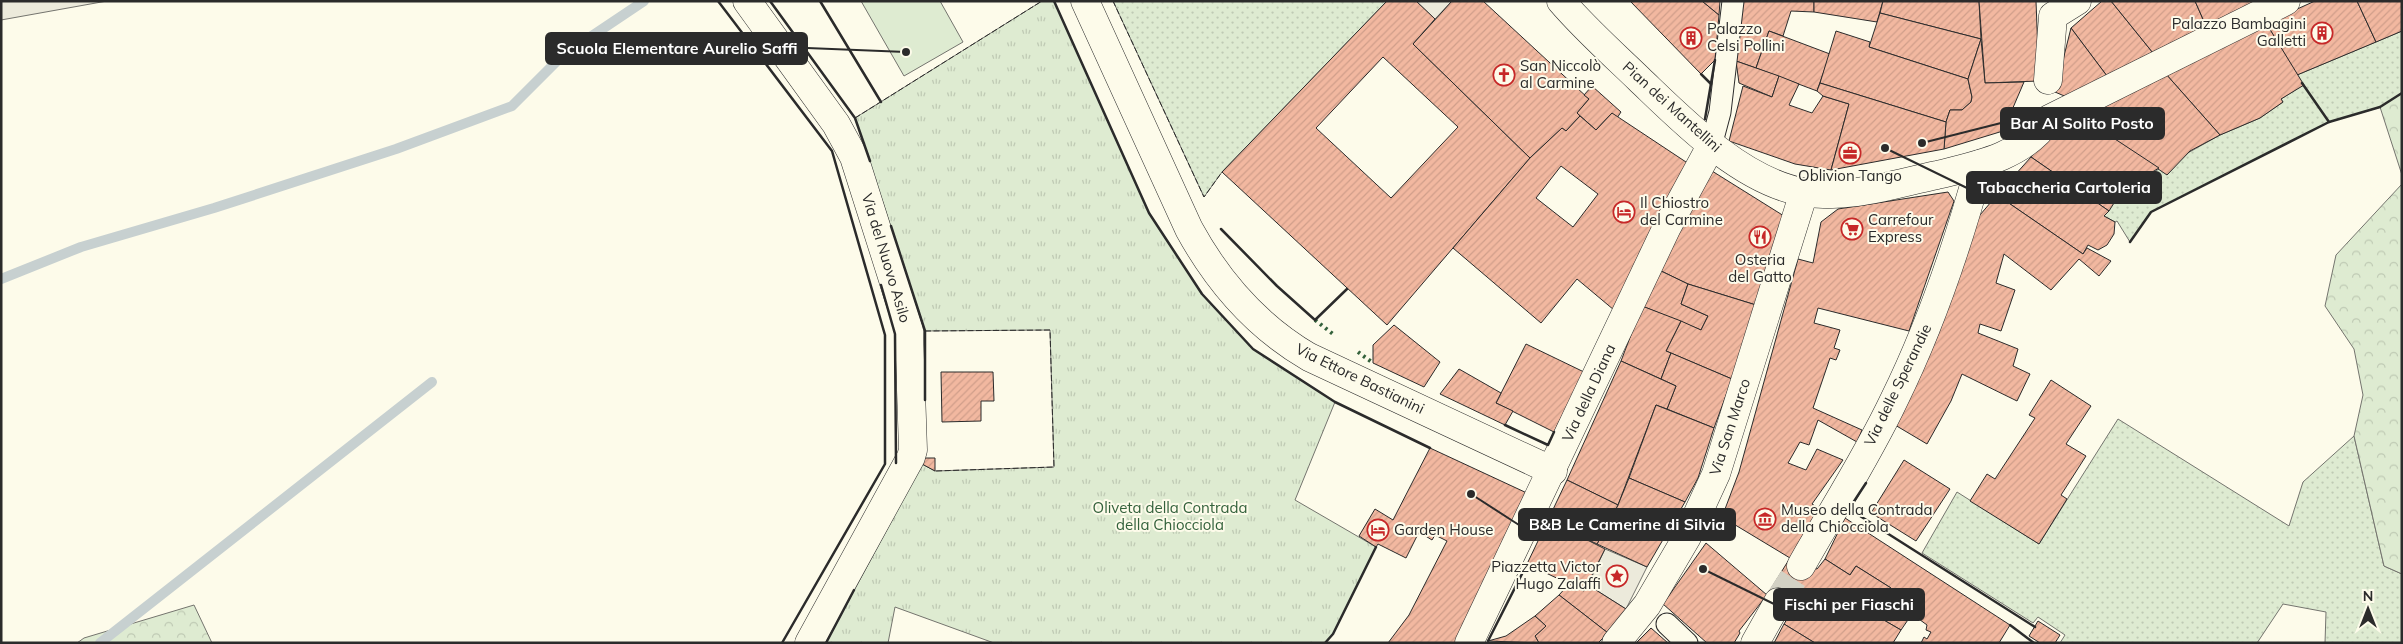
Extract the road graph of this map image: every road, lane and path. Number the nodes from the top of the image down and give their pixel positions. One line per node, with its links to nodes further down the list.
1 (746, 1): 15 (street, Via del Nuovo Asilo)
2 (1085, 1): 11 (street, Via Ettore Bastianini)
3 (1561, 1): 8 (street, Pian dei Mantellini)
4 (1733, 1): 8 (street)
5 (2077, 1): 7 (street)
6 (2286, 1): 7 (street)
7 (2050, 119): 9 (street, Pian dei Mantellini)
8 (1711, 146): 10 (street, Pian dei Mantellini); 11 (street, Via della Diana)
9 (1980, 164): 10 (street, Pian dei Mantellini); 12 (street, Via delle Sperandie)
10 (1804, 192): 17 (street, Via San Marco)
11 (1553, 471): 16 (street, Via della Diana)
12 (1801, 566)
13 (1778, 602): 19 (street)
14 (1667, 624): 18 (street)
15 (809, 643)
16 (1470, 643)
17 (1616, 643)
18 (1687, 643)
19 (1755, 643)

